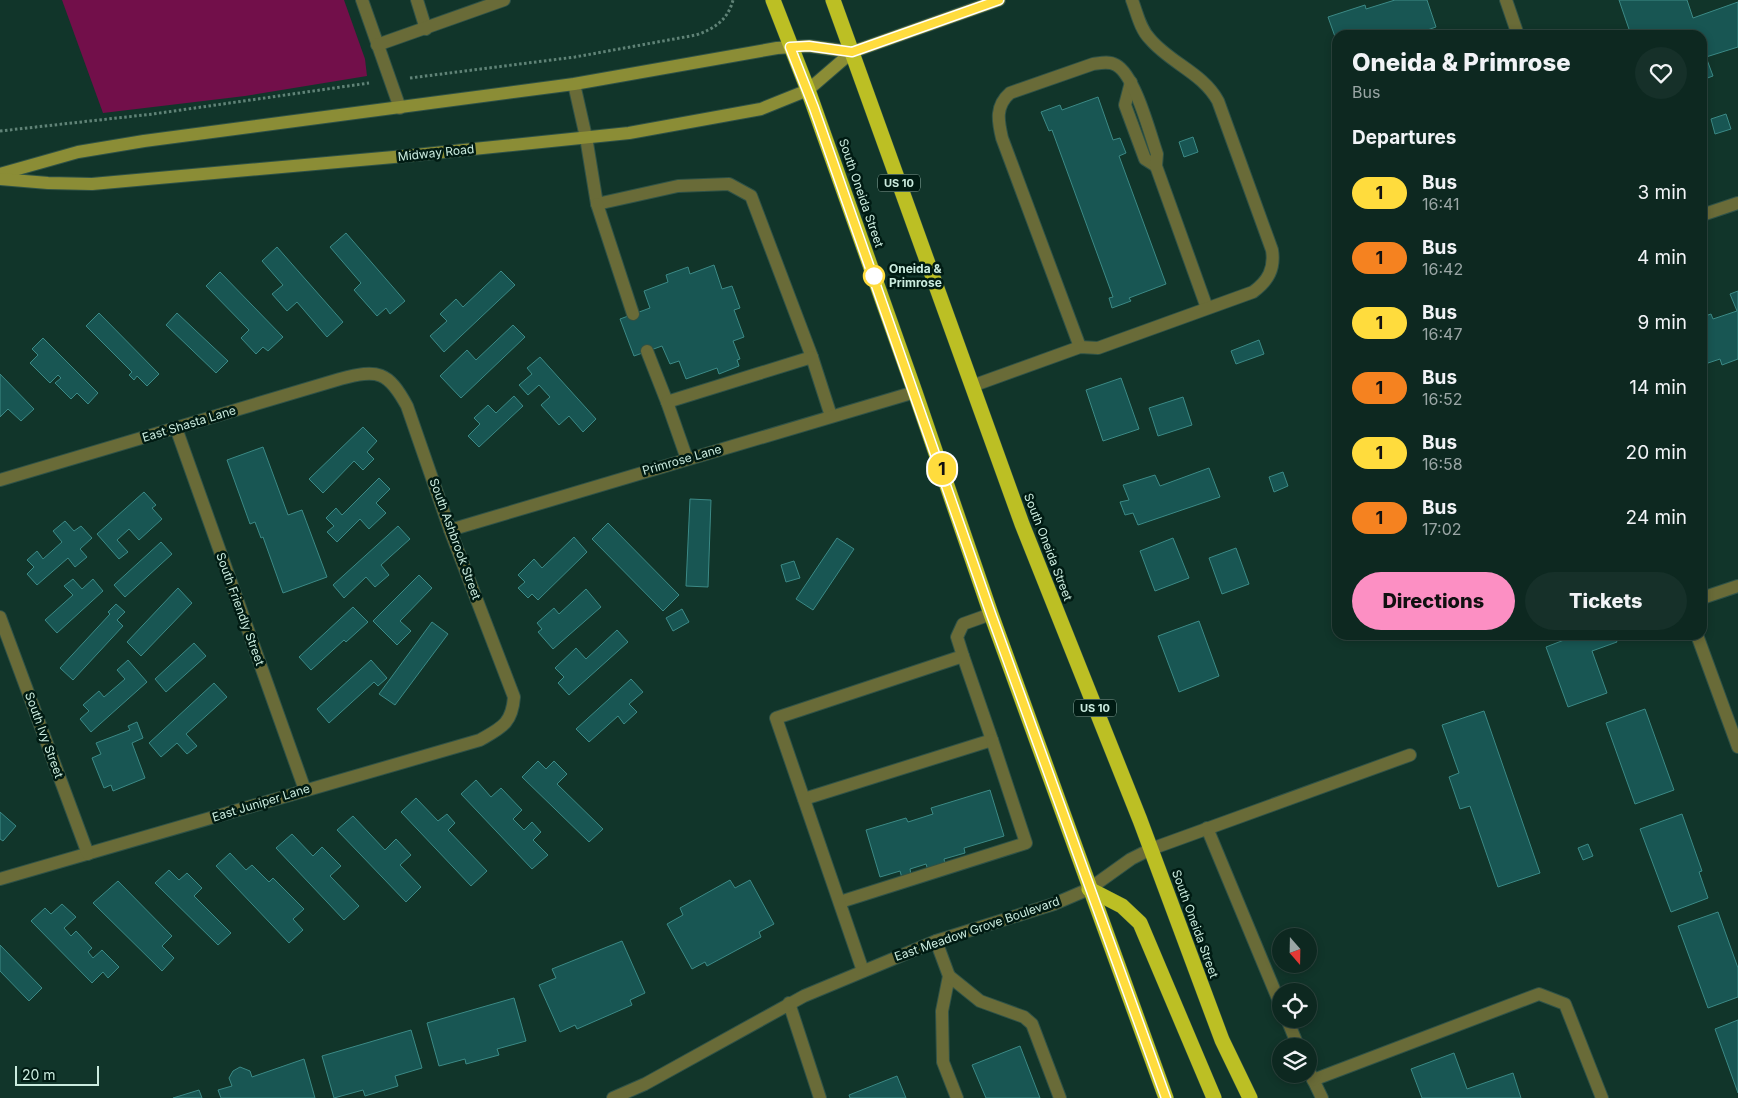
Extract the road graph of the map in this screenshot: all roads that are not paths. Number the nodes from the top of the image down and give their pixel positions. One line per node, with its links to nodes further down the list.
1 (362, 0): 11 (street)
2 (417, 0): 9 (street)
3 (504, 0): 9 (street)
4 (773, 0): 12 (highway)
5 (833, 0): 13 (highway, South Oneida Street / US 10)
6 (999, 0): 13 (main road, Midway Road)
7 (1132, 0): 23 (street)
8 (1506, 0): 10 (street)
9 (426, 29): 11 (street)
10 (1516, 30)
11 (377, 45): 16 (street)
12 (790, 47): 13 (main road, Midway Road); 14 (main road, Midway Road); 15 (highway, South Oneida Street)
13 (852, 52): 15 (main road, Midway Road); 29 (highway, South Oneida Street / US 10)
14 (574, 84): 16 (main road, Midway Road); 17 (street)
15 (808, 90): 17 (main road, Midway Road); 30 (highway, South Oneida Street)
16 (400, 108): 18 (main road, Midway Road)
17 (586, 137): 19 (main road, Midway Road); 21 (street)
18 (0, 174)
19 (0, 179)
20 (1738, 203): 22 (street)
21 (597, 204): 24 (street); 27 (street)
22 (1707, 213)
23 (1207, 308): 25 (street); 25 (street)
24 (633, 314)
25 (1080, 347): 29 (street)
26 (646, 352): 31 (street)
27 (812, 357): 31 (street); 32 (street)
28 (379, 373): 33 (street, East Shasta Lane); 36 (street, South Ashbrook Street)
29 (972, 386): 50 (highway, South Oneida Street / US 10)
30 (915, 392): 32 (street, Primrose Lane); 39 (highway, South Oneida Street)
31 (667, 402): 34 (street)
32 (831, 416): 34 (street, Primrose Lane)
33 (176, 428): 35 (street, East Shasta Lane); 47 (street, South Friendly Street)
34 (687, 459): 36 (street, Primrose Lane)
35 (0, 480)
36 (450, 530): 43 (street, South Ashbrook Street)
37 (1738, 586): 38 (street)
38 (1707, 596)
39 (991, 614): 42 (street); 53 (highway, South Oneida Street)
40 (0, 617): 51 (street, South Ivy Street)
41 (1699, 640): 45 (street)
42 (963, 656): 44 (street); 48 (street)
43 (513, 713): 47 (street, East Juniper Lane)
44 (992, 740): 48 (street); 54 (street)
45 (1738, 747)
46 (1410, 756): 49 (street, East Meadow Grove Boulevard)
47 (305, 790): 51 (street, East Juniper Lane)
48 (804, 799): 54 (street)
49 (1207, 828): 50 (street, East Meadow Grove Boulevard); 58 (street)
50 (1151, 849): 53 (street, East Meadow Grove Boulevard); 68 (highway, South Oneida Street / US 10)
51 (88, 854): 52 (street, East Juniper Lane)
52 (0, 879)
53 (1089, 889): 55 (street, East Meadow Grove Boulevard); 66 (highway, South Oneida Street); 67 (highway)
54 (840, 902): 56 (street)
55 (936, 941): 56 (street, East Meadow Grove Boulevard); 57 (street)
56 (863, 970): 59 (street, East Meadow Grove Boulevard)
57 (949, 976): 64 (street); 65 (street)
58 (1272, 984)
59 (789, 1003): 62 (street, East Meadow Grove Boulevard); 63 (street)
60 (1317, 1074): 70 (street)
61 (1314, 1083): 69 (street)
62 (613, 1098)
63 (820, 1098)
64 (956, 1098)
65 (1060, 1098)
66 (1166, 1098)
67 (1214, 1098)
68 (1250, 1098)
69 (1322, 1098)
70 (1602, 1098)

